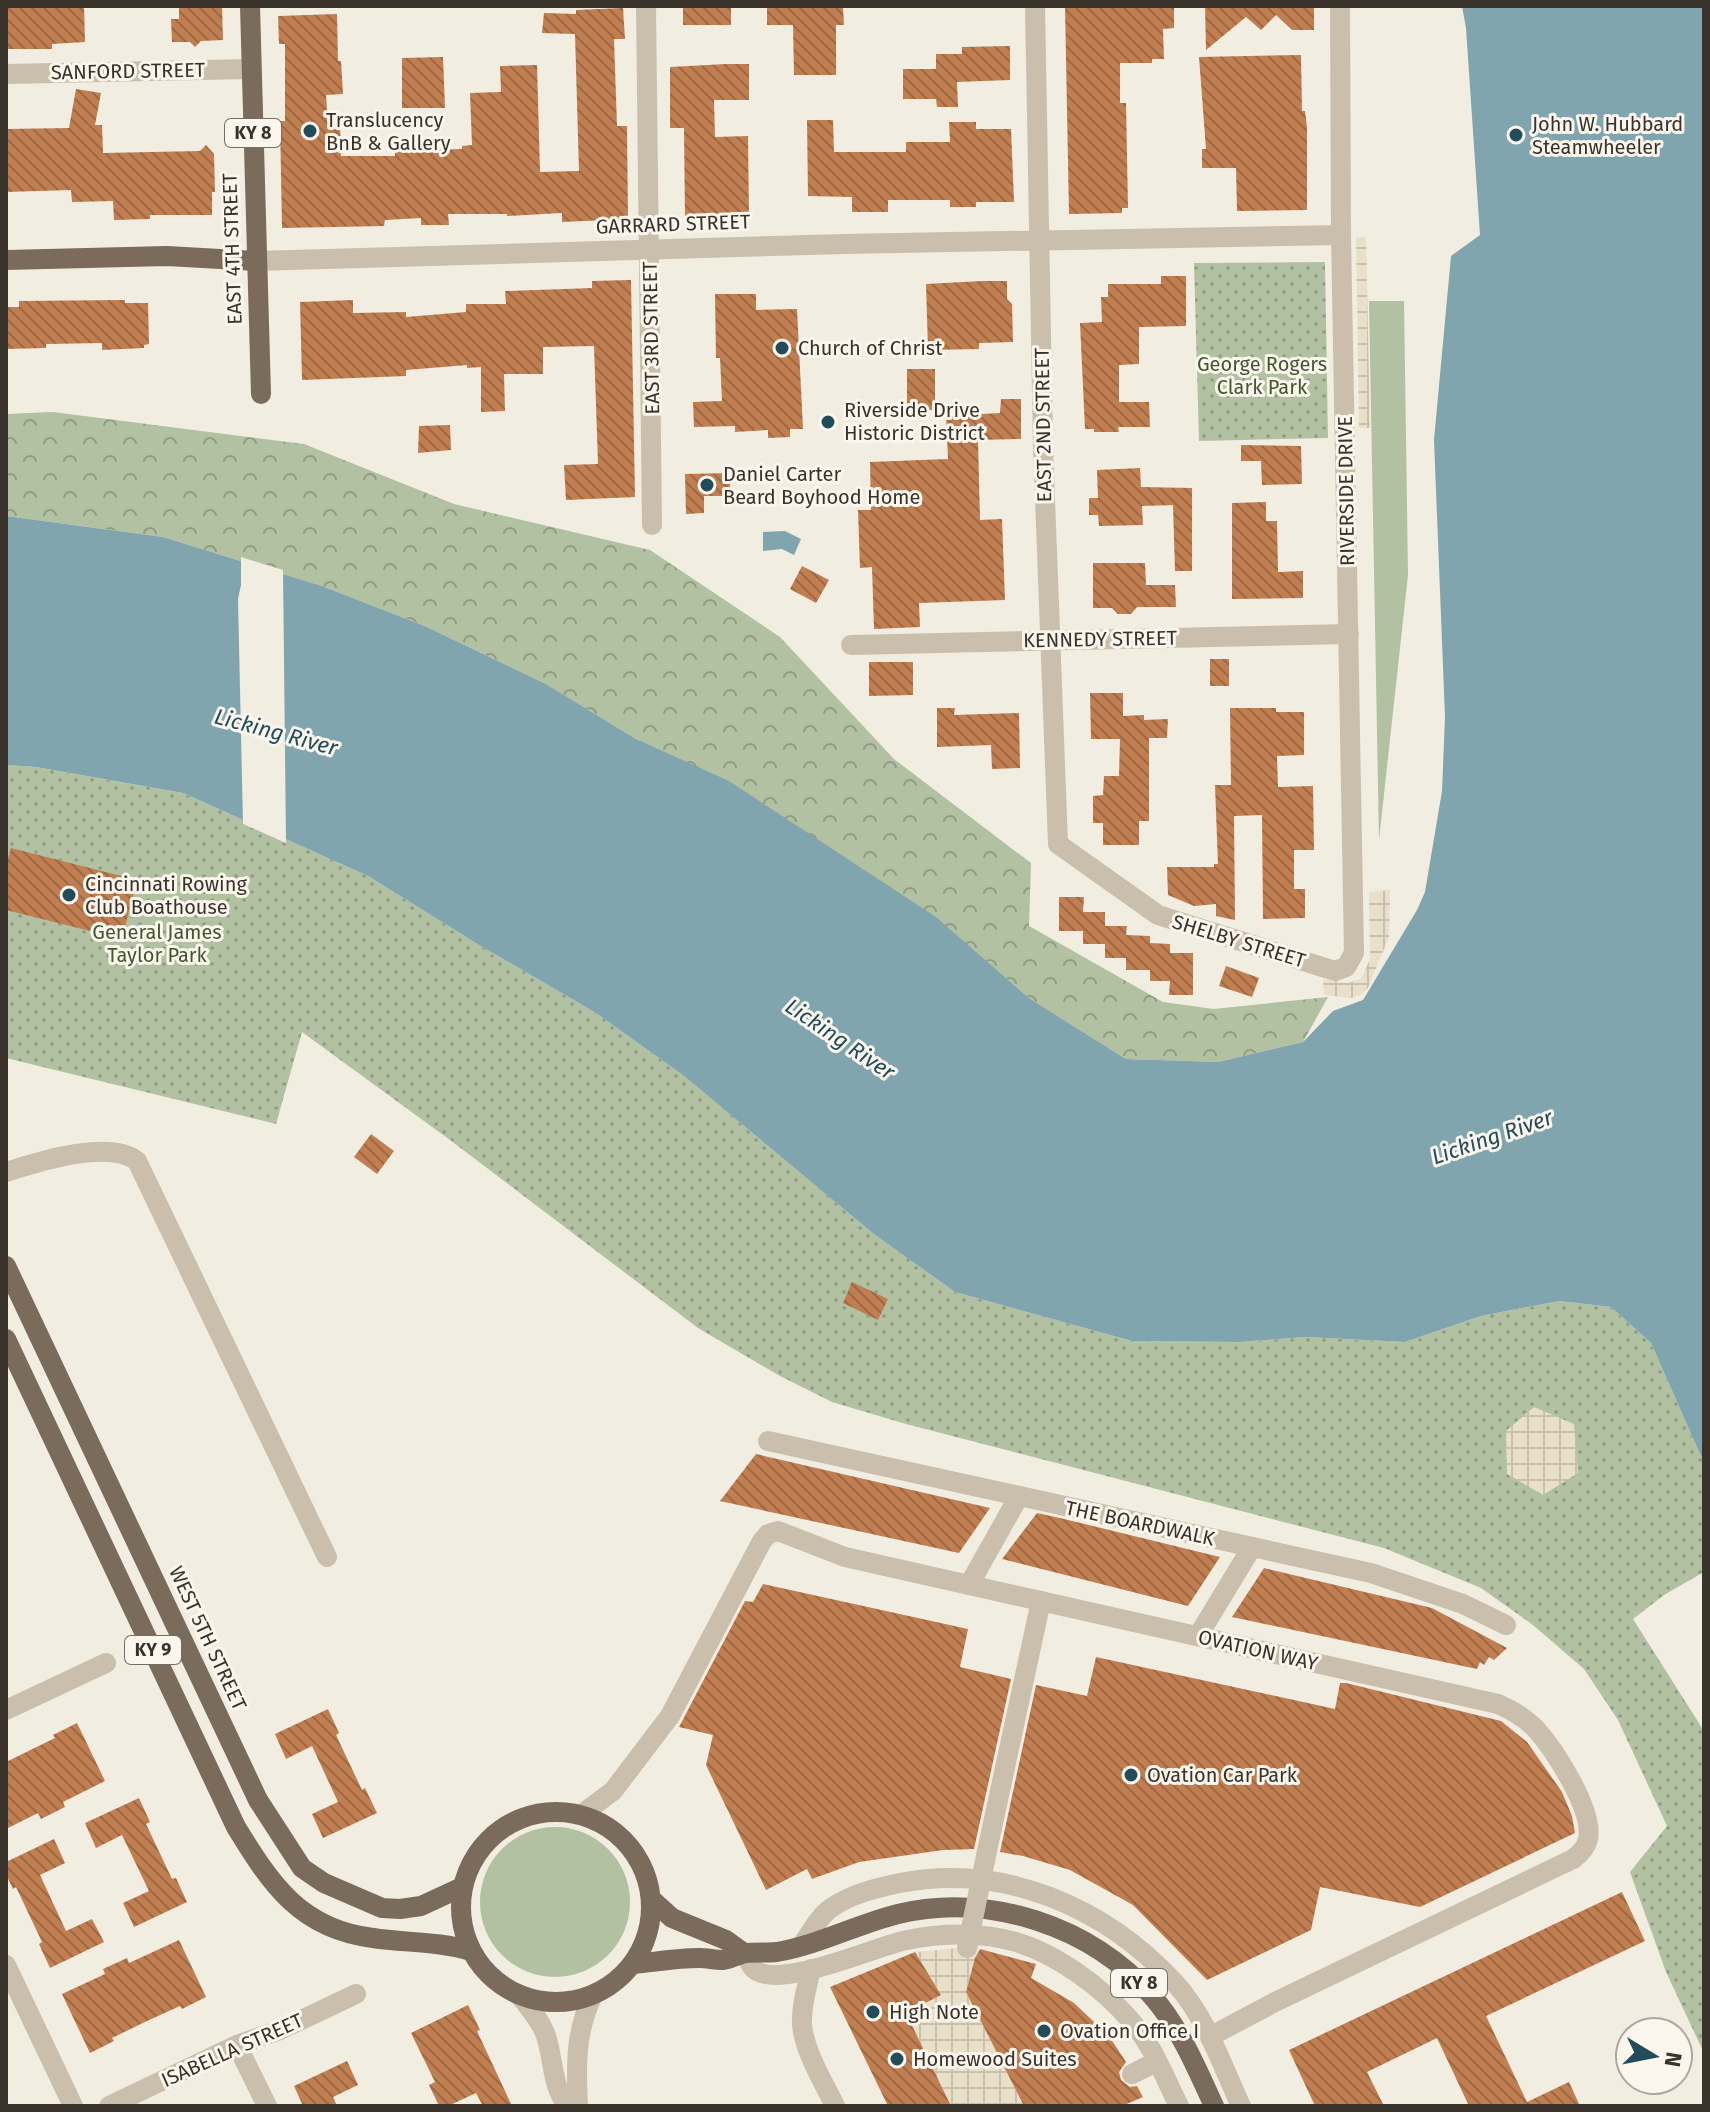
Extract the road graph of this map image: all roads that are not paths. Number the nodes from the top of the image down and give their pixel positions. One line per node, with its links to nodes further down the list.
1 (250, 6): 5 (main road, EAST 4TH STREET / KY 8)
2 (646, 6): 9 (street, EAST 3RD STREET)
3 (1035, 6): 8 (street, EAST 2ND STREET)
4 (1340, 9): 7 (street, RIVERSIDE DRIVE)
5 (251, 69): 6 (street, SANFORD STREET); 11 (main road, EAST 4TH STREET / KY 8)
6 (6, 74)
7 (1341, 235): 8 (street, GARRARD STREET); 14 (street, RIVERSIDE DRIVE)
8 (1040, 242): 9 (street, GARRARD STREET); 15 (street, EAST 2ND STREET)
9 (650, 249): 11 (street, GARRARD STREET); 13 (street, EAST 3RD STREET)
10 (6, 260): 11 (main road, GARRARD STREET)
11 (256, 261): 12 (main road, EAST 4TH STREET / KY 8)
12 (261, 394)
13 (652, 525)
14 (1349, 634): 15 (street, KENNEDY STREET); 18 (street, RIVERSIDE DRIVE)
15 (1048, 639): 16 (street, KENNEDY STREET); 17 (street, EAST 2ND STREET)
16 (851, 645)
17 (1058, 844): 18 (street, SHELBY STREET)
18 (1346, 967)
19 (6, 1172): 25 (street)
20 (6, 1266): 33 (main road, WEST 5TH STREET / KY 9)
21 (6, 1339): 37 (main road, KY 9)
22 (768, 1441): 23 (street, THE BOARDWALK)
23 (1019, 1496): 24 (street, THE BOARDWALK); 26 (street)
24 (1252, 1547): 28 (street, THE BOARDWALK); 29 (street)
25 (327, 1557)
26 (969, 1585): 27 (street, OVATION WAY); 32 (street, OVATION WAY)
27 (1041, 1601): 29 (street, OVATION WAY); 36 (street, bridge)
28 (1506, 1625)
29 (1198, 1636): 45 (street, OVATION WAY)
30 (106, 1663): 31 (street)
31 (6, 1710)
32 (582, 1814): 33 (main road); 34 (main road)
33 (462, 1887): 37 (main road)
34 (651, 1899): 38 (main road); 39 (main road)
35 (801, 1946): 38 (main road, KY 8); 45 (street); 56 (main road, KY 8)
36 (967, 1948)
37 (471, 1951): 44 (main road)
38 (744, 1953): 39 (main road, KY 8); 41 (street)
39 (633, 1964): 43 (main road)
40 (6, 1965): 49 (street)
41 (811, 1969): 47 (street); 54 (street)
42 (356, 1994): 46 (street, ISABELLA STREET)
43 (593, 1995): 44 (main road); 53 (street)
44 (520, 1996): 52 (street)
45 (1211, 2036): 57 (street)
46 (237, 2045): 50 (street, ISABELLA STREET); 51 (street)
47 (1156, 2062): 48 (street); 55 (street)
48 (1132, 2074)
49 (73, 2106)
50 (109, 2106)
51 (267, 2106)
52 (568, 2106)
53 (578, 2106)
54 (835, 2106)
55 (1179, 2106)
56 (1214, 2106)
57 (1241, 2106)

